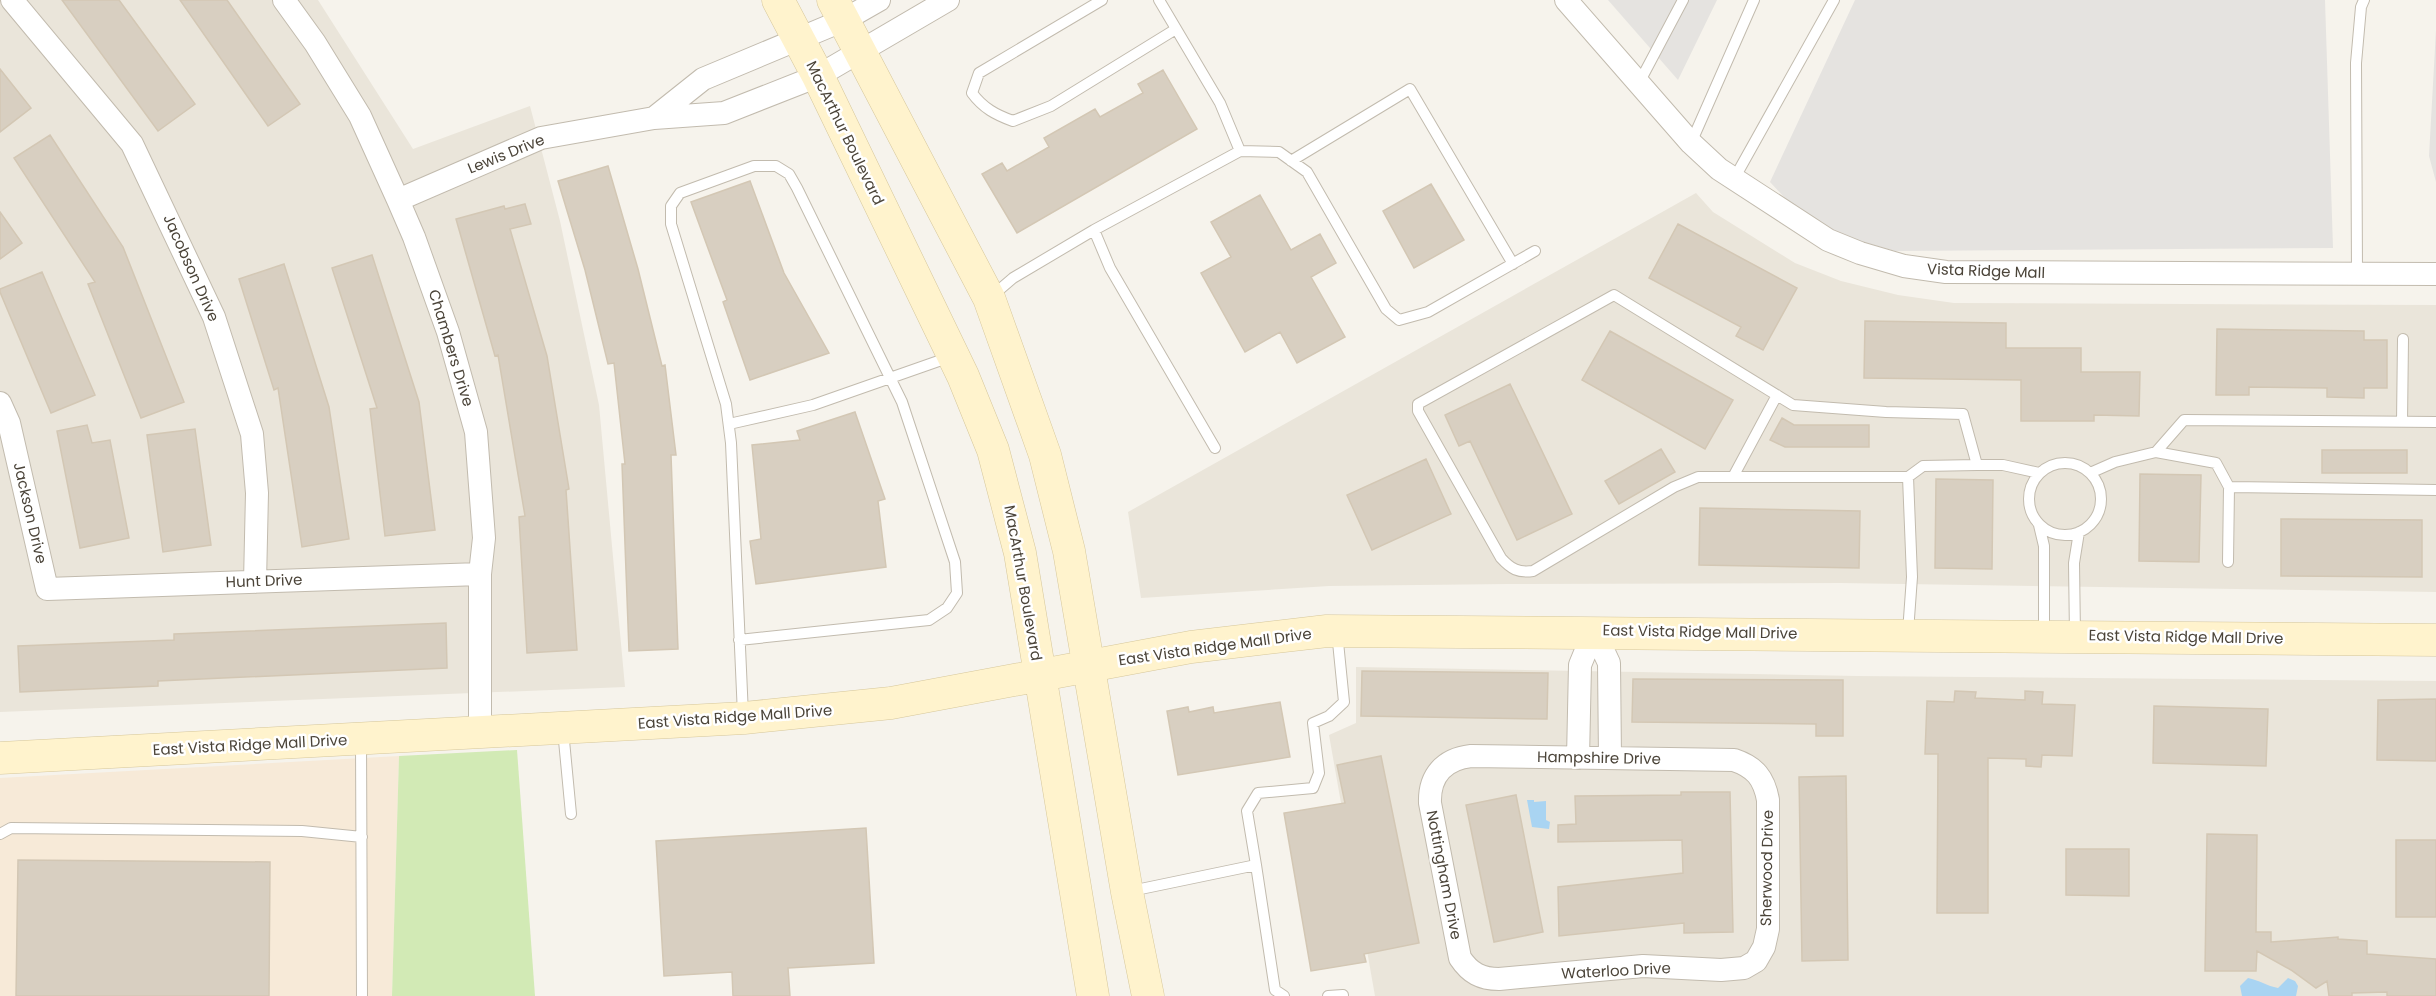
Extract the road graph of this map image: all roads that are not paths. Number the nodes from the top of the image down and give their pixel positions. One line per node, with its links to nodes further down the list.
1 (12, 0): 52 (street, Jacobson Drive)
2 (284, 0): 24 (street, Chambers Drive)
3 (778, 0): 15 (main road, MacArthur Boulevard)
4 (879, 0): 13 (street)
5 (948, 0): 16 (street)
6 (1102, 0): 14 (lane)
7 (1159, 0): 14 (lane)
8 (1566, 0): 18 (street, Vista Ridge Mall)
9 (1683, 0): 18 (lane)
10 (1754, 0): 20 (lane)
11 (1834, 0): 23 (lane)
12 (2364, 0): 28 (lane)
13 (838, 10): 15 (street); 16 (main road)
14 (1176, 29): 21 (lane)
15 (799, 40): 17 (main road, MacArthur Boulevard); 19 (street, Lewis Drive)
16 (860, 51): 17 (street); 30 (main road)
17 (818, 76): 19 (street, Lewis Drive); 32 (main road, MacArthur Boulevard)
18 (1639, 83): 20 (street, Vista Ridge Mall)
19 (654, 118): 24 (street, Lewis Drive)
20 (1691, 143): 23 (street, Vista Ridge Mall)
21 (1240, 152): 22 (lane); 25 (lane)
22 (1291, 160): 27 (lane); 27 (lane)
23 (1734, 179): 28 (street, Vista Ridge Mall)
24 (398, 200): 51 (street, Chambers Drive)
25 (1094, 230): 30 (lane); 39 (lane)
26 (1535, 251): 27 (lane)
27 (1512, 264)
28 (2357, 273): 29 (street, Vista Ridge Mall)
29 (2436, 274)
30 (989, 298): 61 (main road)
31 (2403, 339): 36 (lane)
32 (953, 356): 33 (lane); 62 (main road, MacArthur Boulevard)
33 (890, 379): 38 (lane); 38 (lane); 59 (lane)
34 (1777, 395): 41 (lane); 44 (lane); 44 (lane)
35 (0, 403): 53 (street, Jackson Drive)
36 (2402, 422): 37 (lane); 40 (lane)
37 (2436, 422)
38 (729, 424): 59 (lane)
39 (1215, 448)
40 (2156, 452): 43 (lane); 46 (lane)
41 (1977, 465): 42 (lane); 45 (lane)
42 (2039, 473): 43 (lane); 48 (lane)
43 (2090, 473): 49 (lane)
44 (1733, 477): 45 (lane)
45 (1908, 477): 56 (lane)
46 (2229, 487): 47 (lane); 50 (lane)
47 (2436, 490)
48 (2039, 525): 49 (lane); 57 (lane)
49 (2079, 532): 58 (lane)
50 (2228, 562)
51 (480, 574): 52 (street, Hunt Drive); 65 (street, Chambers Drive)
52 (255, 582): 53 (street, Hunt Drive)
53 (47, 589)
54 (1336, 631): 55 (main road, East Vista Ridge Mall Drive); 61 (main road, East Vista Ridge Mall Drive); 75 (lane)
55 (1594, 631): 56 (main road, East Vista Ridge Mall Drive); 68 (street); 69 (street)
56 (1908, 634): 57 (main road, East Vista Ridge Mall Drive)
57 (2044, 636): 58 (main road, East Vista Ridge Mall Drive)
58 (2075, 636): 60 (main road, East Vista Ridge Mall Drive)
59 (740, 640): 63 (lane)
60 (2436, 640)
61 (1090, 665): 62 (main road, East Vista Ridge Mall Drive); 76 (main road)
62 (1039, 675): 63 (main road, East Vista Ridge Mall Drive); 81 (main road, MacArthur Boulevard)
63 (744, 718): 64 (main road, East Vista Ridge Mall Drive)
64 (562, 728): 65 (main road, East Vista Ridge Mall Drive); 72 (lane)
65 (480, 732): 66 (main road, East Vista Ridge Mall Drive)
66 (361, 739): 67 (main road, East Vista Ridge Mall Drive); 74 (lane)
67 (0, 758)
68 (1578, 758): 69 (street, Hampshire Drive); 70 (street, Hampshire Drive)
69 (1610, 758): 71 (street, Hampshire Drive)
70 (1439, 770): 78 (street, Nottingham Drive)
71 (1758, 774): 77 (street, Sherwood Drive)
72 (571, 814)
73 (0, 834): 74 (lane)
74 (362, 837): 80 (lane)
75 (1256, 865): 76 (lane); 83 (lane)
76 (1127, 892): 82 (main road)
77 (1756, 962): 78 (street, Waterloo Drive)
78 (1476, 975)
79 (1343, 995): 84 (lane)
80 (362, 996)
81 (1093, 996)
82 (1148, 996)
83 (1284, 996)
84 (1328, 996)

